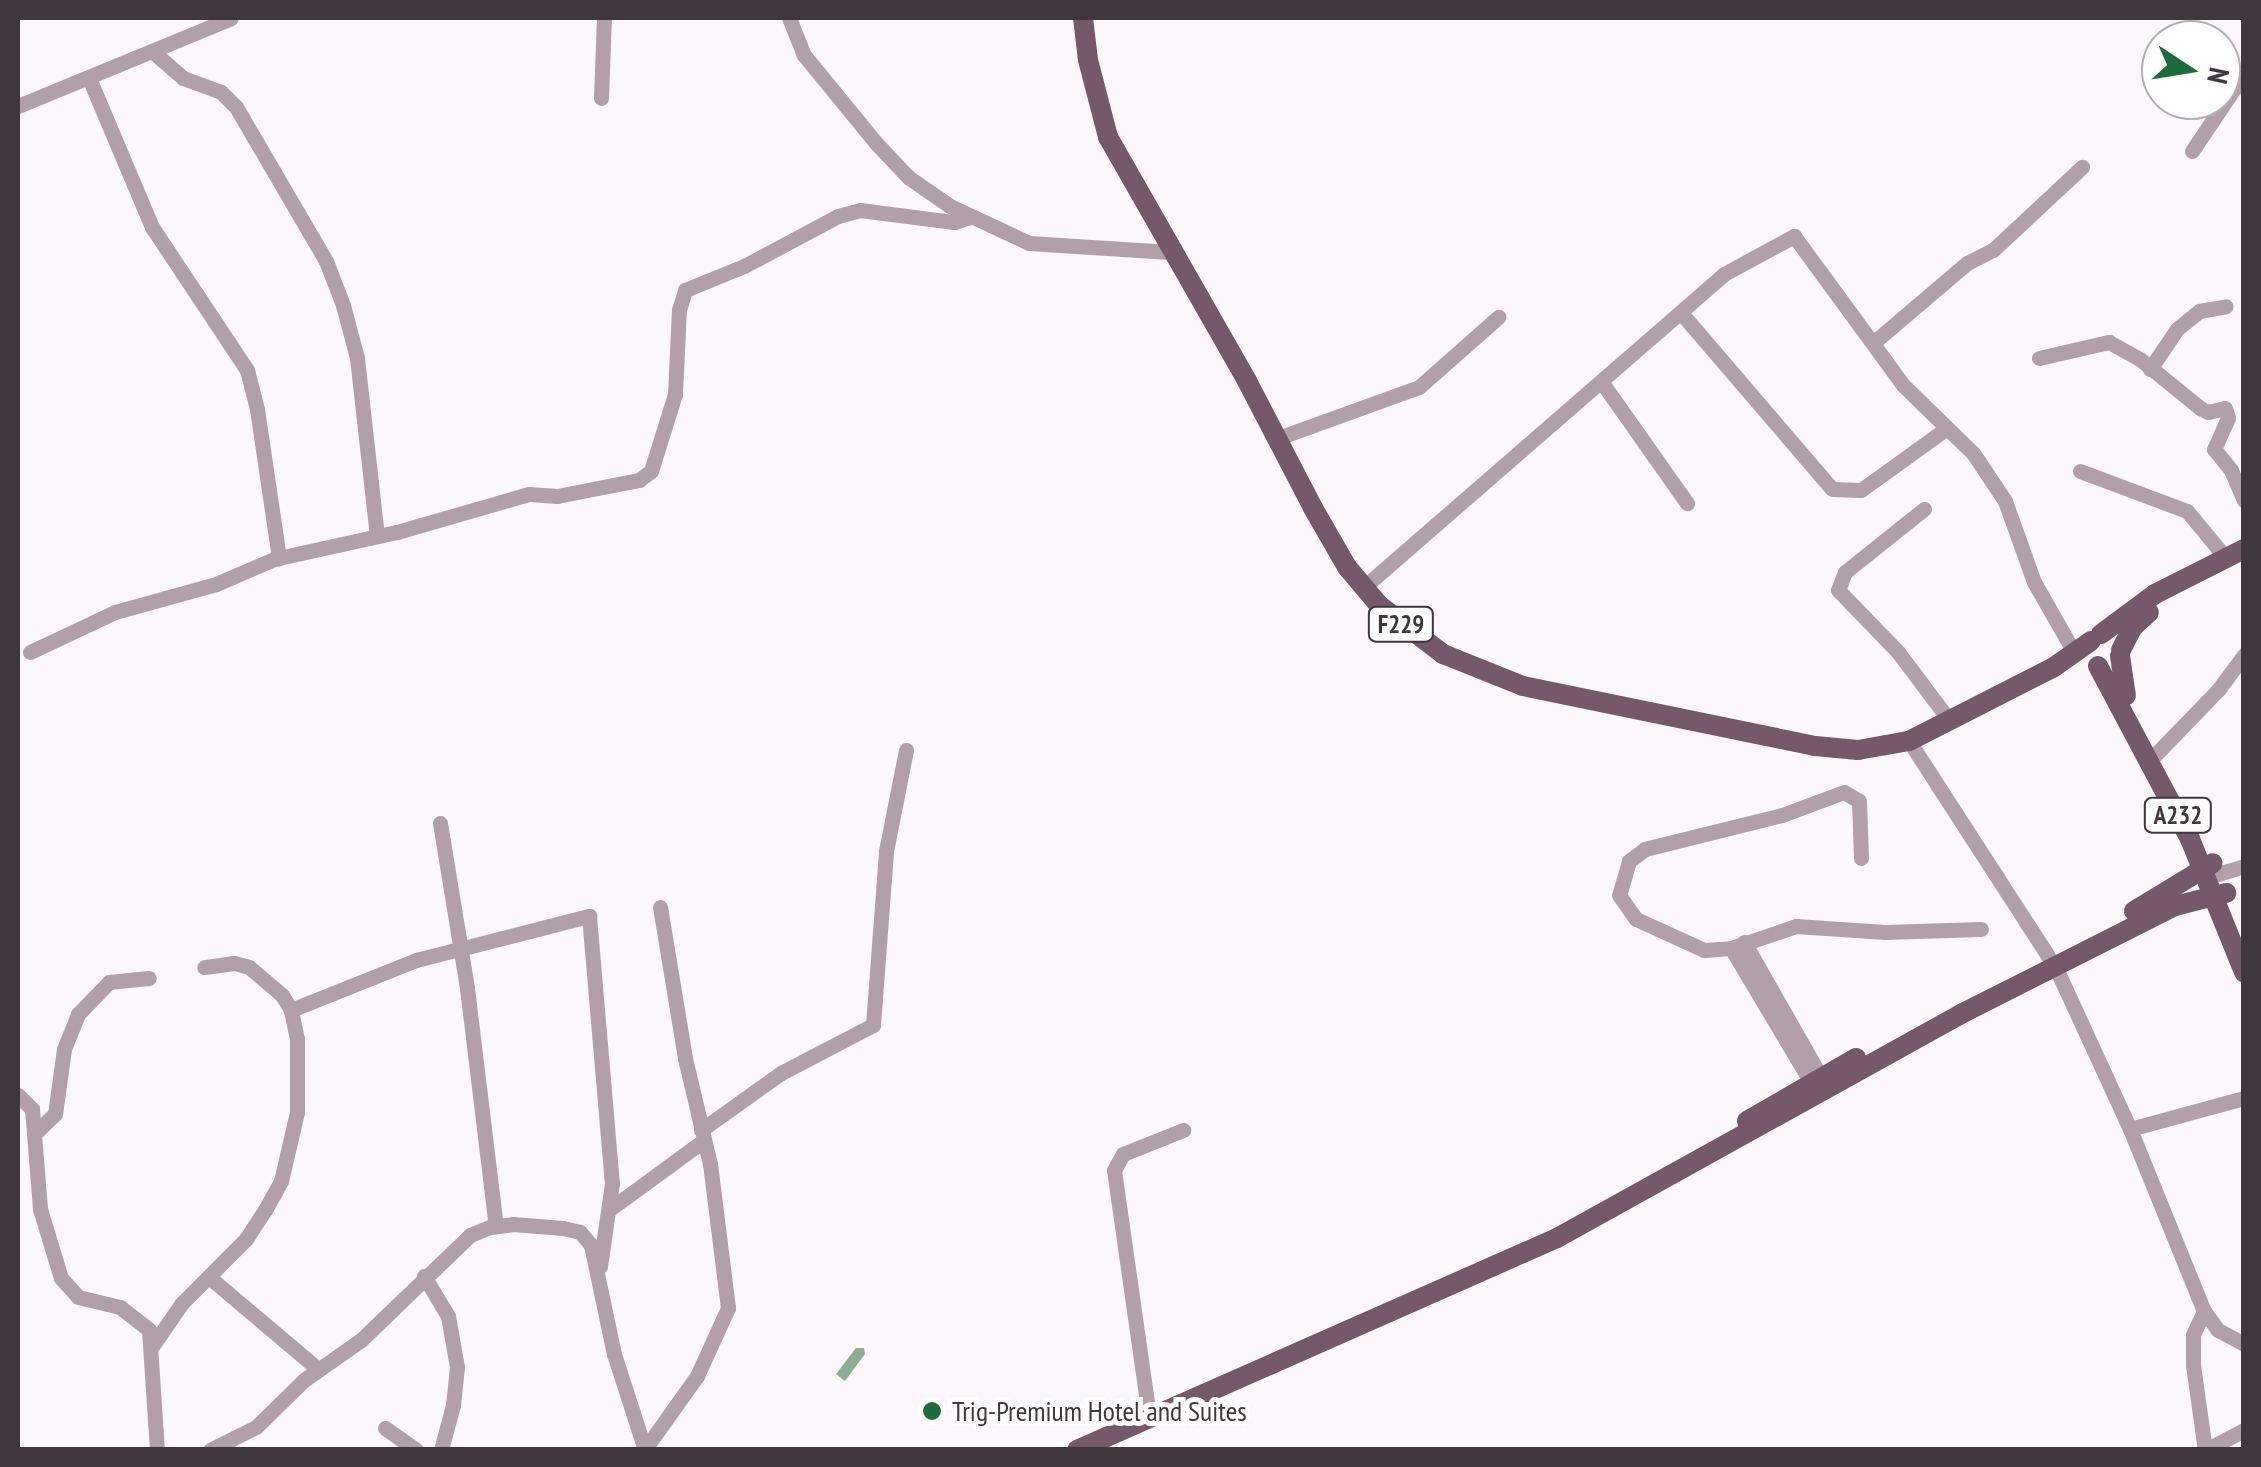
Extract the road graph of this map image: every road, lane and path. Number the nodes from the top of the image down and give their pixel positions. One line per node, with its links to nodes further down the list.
1 (230, 18): 5 (street)
2 (604, 18): 8 (street)
3 (789, 18): 12 (street)
4 (1083, 18): 13 (main road, F229)
5 (152, 51): 7 (street); 27 (street)
6 (2244, 74): 10 (street)
7 (89, 78): 9 (street); 29 (street)
8 (601, 98)
9 (18, 106)
10 (2192, 151)
11 (2082, 167): 17 (street)
12 (970, 217): 13 (street); 27 (street)
13 (1170, 252): 22 (main road, F229)
14 (2226, 306): 19 (street)
15 (1682, 314): 17 (street); 20 (street); 21 (street)
16 (1498, 317): 22 (street)
17 (1872, 343): 21 (street)
18 (2038, 358): 19 (street)
19 (2150, 369): 24 (street)
20 (1603, 384): 25 (street); 30 (street)
21 (1947, 428): 31 (street)
22 (1278, 438): 30 (main road, F229)
23 (2080, 471): 28 (street)
24 (2244, 500)
25 (1687, 503)
26 (1924, 509): 37 (street)
27 (378, 536): 29 (street)
28 (2238, 556): 31 (main road); 33 (main road)
29 (279, 558): 32 (street)
30 (1364, 588): 38 (main road, F229)
31 (2089, 642): 33 (main road); 35 (main road, F229); 36 (main road)
32 (30, 652)
33 (2121, 653): 36 (main road); 40 (main road, A232)
34 (2244, 655): 40 (street)
35 (2054, 666): 36 (main road, F229); 37 (main road, F229)
36 (2097, 666): 44 (main road, A232)
37 (1949, 720): 38 (main road, F229)
38 (1909, 741): 50 (street)
39 (906, 750): 61 (street)
40 (2155, 754): 44 (main road, A232)
41 (440, 823): 49 (street)
42 (1861, 858): 48 (street)
43 (2244, 866): 44 (street)
44 (2215, 879): 47 (main road, A232); 50 (main road); 52 (main road, A232)
45 (660, 907): 61 (street)
46 (1981, 929): 48 (street)
47 (2244, 941)
48 (1738, 945): 55 (street)
49 (460, 948): 54 (street); 63 (street); 64 (street)
50 (2052, 961): 55 (main road); 58 (street); 62 (main road)
51 (204, 967): 54 (street)
52 (2244, 972)
53 (149, 978): 60 (street)
54 (291, 1010): 67 (street)
55 (1816, 1080): 62 (main road)
56 (18, 1095): 60 (street)
57 (2244, 1098): 58 (street)
58 (2130, 1129): 68 (street)
59 (1183, 1130): 72 (street)
60 (35, 1133): 70 (street)
61 (702, 1136): 63 (street); 75 (street)
62 (1700, 1161): 72 (main road)
63 (610, 1210): 65 (street)
64 (496, 1226): 65 (street); 66 (street)
65 (598, 1274): 75 (street)
66 (424, 1276): 71 (street); 79 (street)
67 (208, 1277): 70 (street); 71 (street)
68 (2204, 1311): 69 (street); 81 (street)
69 (2244, 1344)
70 (153, 1345): 76 (street)
71 (318, 1369): 77 (street)
72 (1149, 1416): 80 (main road)
73 (386, 1428): 78 (street)
74 (2244, 1430): 81 (street)
75 (645, 1449)
76 (157, 1450)
77 (210, 1450)
78 (416, 1450)
79 (441, 1450)
80 (1077, 1450)
81 (2206, 1450)

